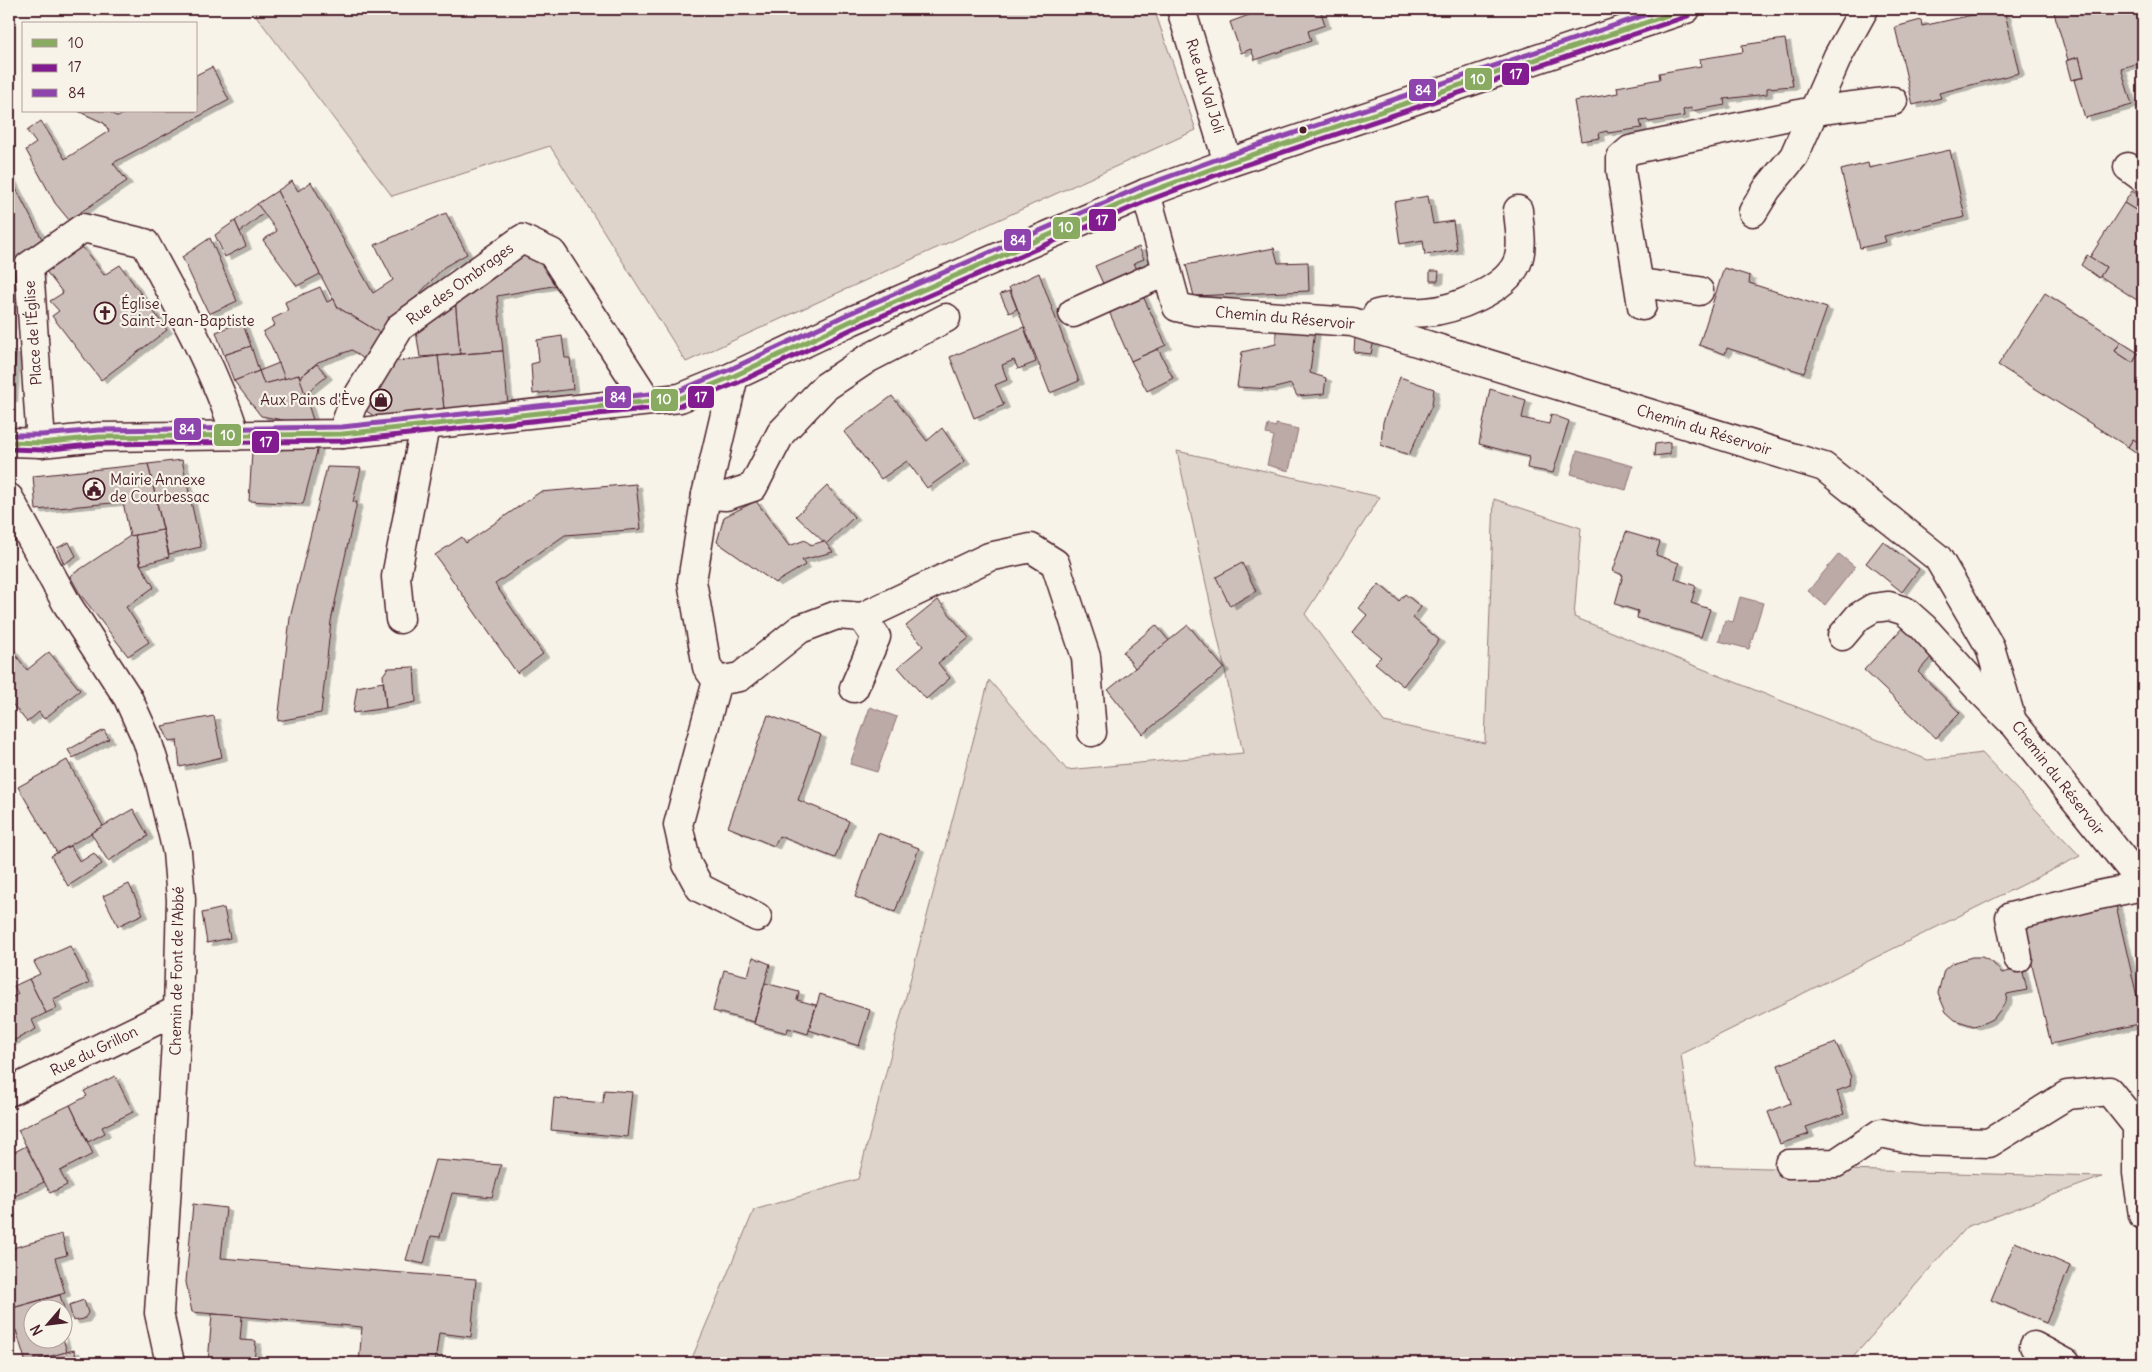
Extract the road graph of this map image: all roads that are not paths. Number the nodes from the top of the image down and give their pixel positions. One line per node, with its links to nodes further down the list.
1 (1182, 9): 6 (street, Rue du Val Joli)
2 (1686, 9): 6 (street)
3 (1864, 9): 5 (street)
4 (1892, 101): 5 (street)
5 (1813, 111): 9 (street); 11 (street)
6 (1228, 163): 7 (street)
7 (1146, 193): 10 (street, Chemin du Réservoir); 15 (street)
8 (1518, 210): 14 (street)
9 (1753, 212)
10 (1167, 271): 12 (street); 14 (street, Chemin du Réservoir)
11 (1699, 291)
12 (1073, 313)
13 (946, 318): 22 (street)
14 (1371, 327): 29 (street, Chemin du Réservoir)
15 (734, 376): 16 (street); 22 (street)
16 (647, 400): 17 (street); 18 (street, Rue des Ombrages)
17 (425, 426): 18 (street); 25 (street)
18 (342, 434): 19 (street)
19 (236, 436): 21 (street); 21 (street, Place de l'Église)
20 (9, 442): 21 (street)
21 (41, 443)
22 (706, 495): 27 (street)
23 (9, 498): 34 (street, Chemin de Font de l'Abbé)
24 (862, 617): 27 (street); 28 (street); 30 (street)
25 (400, 619)
26 (1842, 636): 29 (street)
27 (717, 681): 32 (street)
28 (854, 688)
29 (2012, 721): 31 (street, Chemin du Réservoir)
30 (1092, 732)
31 (2143, 885): 33 (street)
32 (756, 918)
33 (2018, 958)
34 (178, 1010): 35 (street, Rue du Grillon); 39 (street, Chemin de Font de l'Abbé)
35 (9, 1092)
36 (1789, 1164): 37 (street)
37 (2143, 1215)
38 (2034, 1346): 40 (street)
39 (170, 1363)
40 (2066, 1363)

